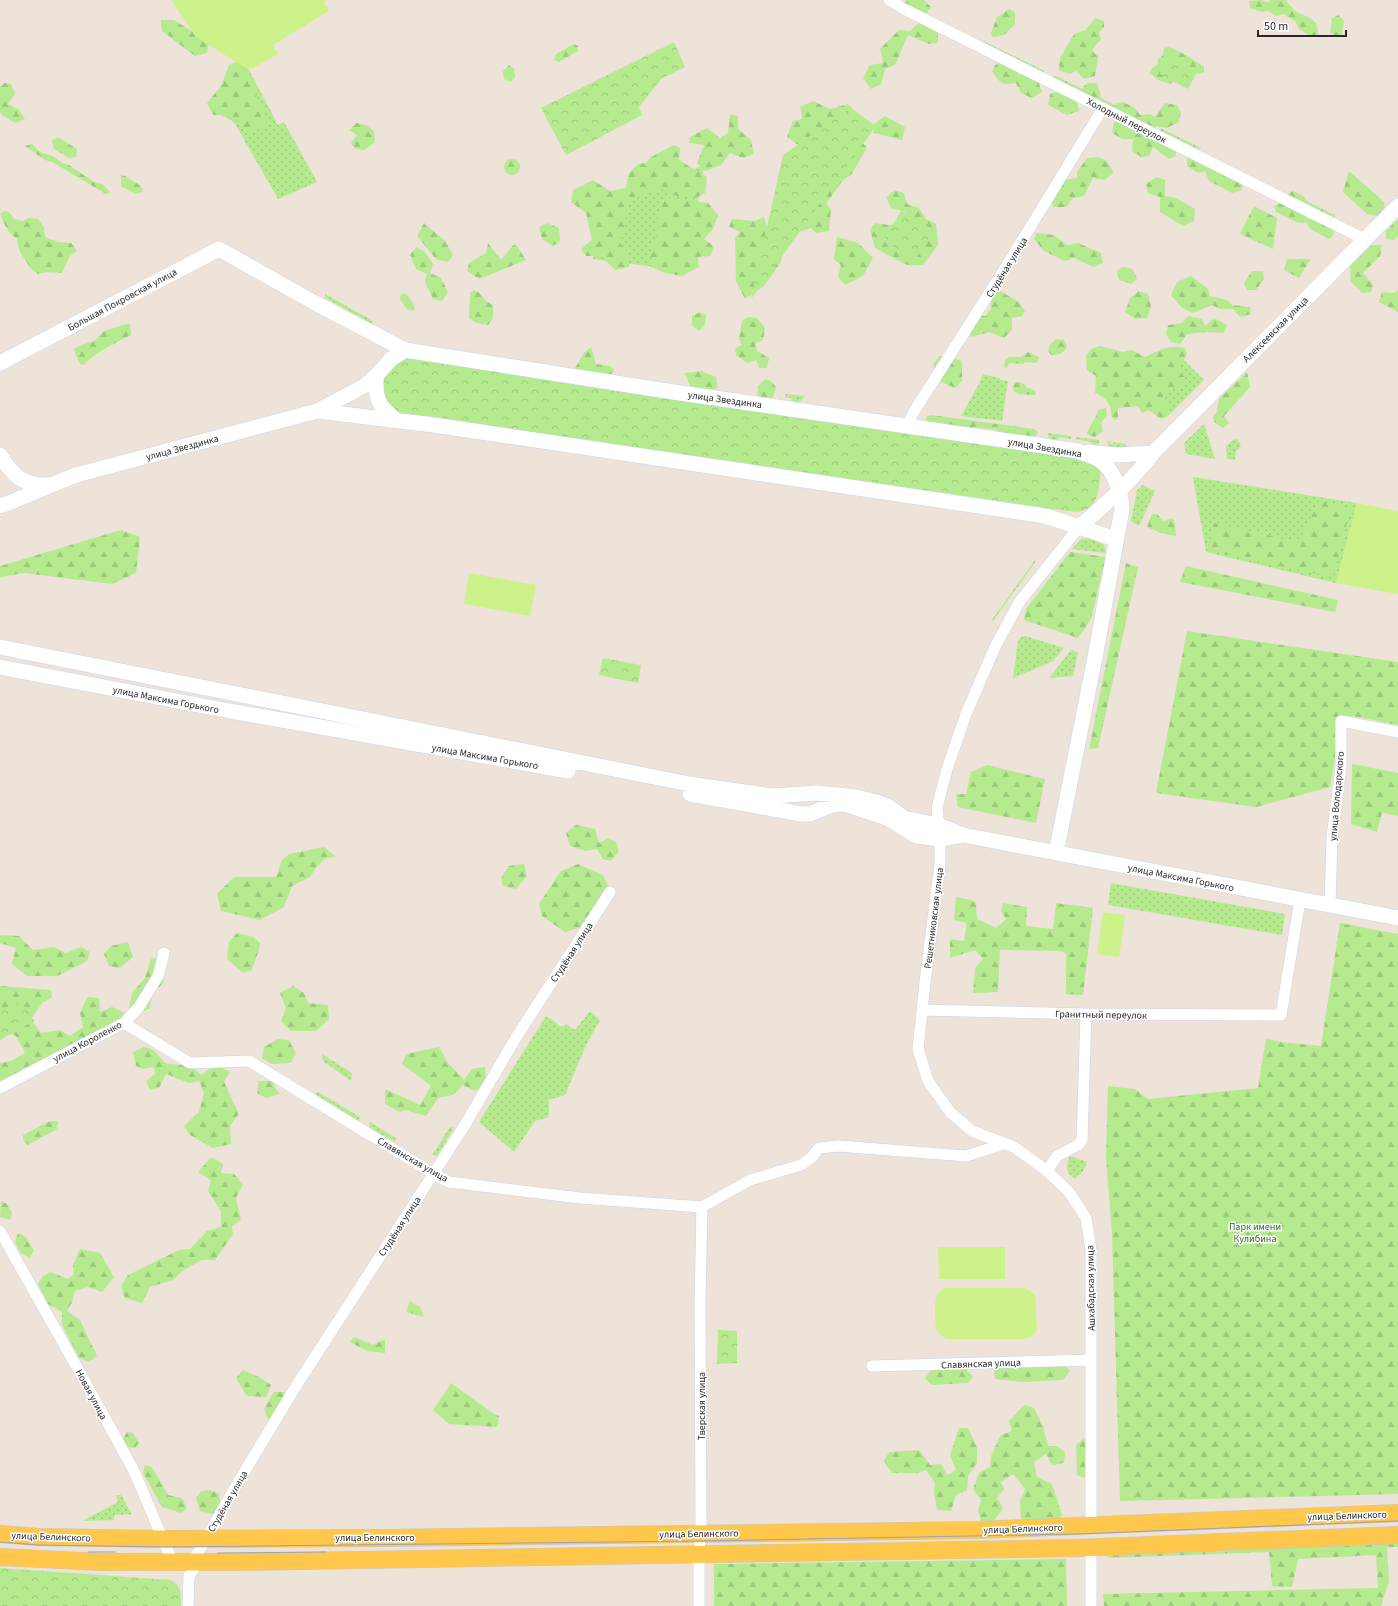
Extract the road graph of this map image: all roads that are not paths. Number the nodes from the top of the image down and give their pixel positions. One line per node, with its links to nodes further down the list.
1 (889, 0): 2 (street, Холодный переулок)
2 (1103, 108): 4 (street, Холодный переулок); 11 (street, Студёная улица)
3 (1398, 206): 4 (street, Алексеевская улица)
4 (1364, 239): 13 (street, Алексеевская улица)
5 (218, 249): 6 (street, улица Звездинка); 7 (street, Большая Покровская улица)
6 (405, 350): 8 (street, улица Звездинка); 11 (street, улица Звездинка)
7 (0, 363)
8 (376, 376): 9 (street, улица Звездинка); 10 (street)
9 (317, 411): 10 (street, улица Звездинка); 15 (street, улица Звездинка)
10 (396, 420): 18 (street, улица Звездинка)
11 (910, 425): 12 (street, улица Звездинка)
12 (1078, 451): 13 (street); 16 (street, улица Звездинка)
13 (1153, 453): 16 (street, Алексеевская улица)
14 (0, 455): 15 (street, улица Звездинка)
15 (49, 485): 17 (street, улица Звездинка)
16 (1120, 492): 18 (street); 19 (street, улица Звездинка)
17 (0, 506)
18 (1080, 526): 19 (street, улица Звездинка); 24 (street, Решетниковская улица)
19 (1116, 539): 25 (street, улица Звездинка)
20 (0, 647): 23 (street, улица Максима Горького)
21 (0, 667): 23 (street, улица Максима Горького)
22 (1398, 732): 28 (street, улица Володарского)
23 (659, 783): 24 (street, улица Максима Горького)
24 (939, 832): 25 (street, улица Максима Горького); 31 (street, Решетниковская улица)
25 (1056, 852): 27 (street, улица Максима Горького)
26 (610, 892): 37 (street, Студёная улица)
27 (1300, 900): 28 (street, улица Максима Горького); 32 (street, Гранитный переулок)
28 (1330, 905): 29 (street, улица Максима Горького)
29 (1398, 918)
30 (164, 953): 33 (street, улица Короленко)
31 (922, 1010): 32 (street, Гранитный переулок); 35 (street, Ашхабадская улица)
32 (1086, 1014): 36 (street)
33 (124, 1023): 34 (street, улица Короленко); 37 (street, Славянская улица)
34 (0, 1088)
35 (1004, 1144): 36 (street, Ашхабадская улица); 38 (street)
36 (1047, 1171): 40 (street, Ашхабадская улица)
37 (433, 1173): 38 (street, Славянская улица); 47 (street, Студёная улица)
38 (702, 1207): 44 (street, Тверская улица)
39 (0, 1231): 48 (street, Новая улица)
40 (1091, 1360): 41 (street, Славянская улица); 43 (street, Ашхабадская улица)
41 (872, 1366)
42 (1398, 1513): 43 (main road, улица Белинского)
43 (1091, 1526): 44 (main road, улица Белинского)
44 (701, 1533): 47 (main road, улица Белинского); 50 (street, Тверская улица)
45 (0, 1534): 48 (main road, улица Белинского)
46 (1398, 1535): 49 (main road, улица Белинского)
47 (206, 1538): 48 (main road, улица Белинского); 53 (street, Студёная улица)
48 (164, 1539): 52 (street, Новая улица)
49 (1091, 1547): 50 (main road, улица Белинского); 56 (street)
50 (699, 1555): 53 (main road, улица Белинского); 55 (street, Тверская улица)
51 (0, 1558): 52 (main road, улица Белинского)
52 (173, 1563): 53 (main road, улица Белинского)
53 (194, 1563): 54 (street, Студёная улица)
54 (188, 1606)
55 (699, 1606)
56 (1091, 1606)

